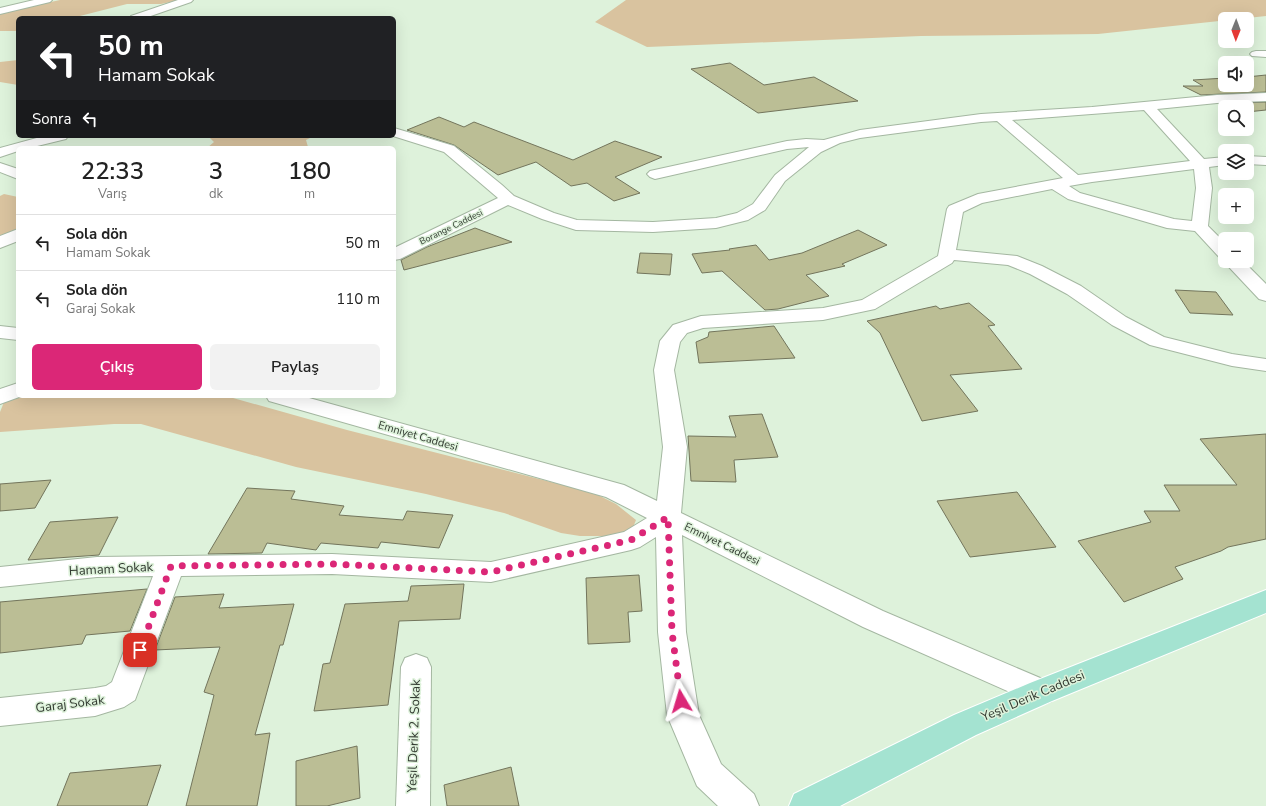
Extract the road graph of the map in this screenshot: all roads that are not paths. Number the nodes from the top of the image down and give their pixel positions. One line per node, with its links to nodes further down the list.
1 (47, 0): 3 (street)
2 (188, 0): 4 (street)
3 (0, 11)
4 (141, 16)
5 (1262, 100): 6 (street)
6 (1147, 106): 7 (street); 17 (street)
7 (1000, 117): 10 (street); 21 (street)
8 (396, 133): 22 (street)
9 (52, 138): 11 (street)
10 (827, 144): 20 (street); 22 (street)
11 (20, 146)
12 (16, 147): 13 (street)
13 (0, 153)
14 (1254, 160): 15 (street)
15 (1266, 161)
16 (1218, 162): 17 (street)
17 (1201, 164): 21 (street); 23 (street)
18 (0, 167): 19 (street)
19 (16, 173)
20 (655, 174)
21 (1064, 182): 23 (street); 28 (street)
22 (508, 199): 27 (street, Borange Caddesi)
23 (1200, 227): 26 (street)
24 (16, 235): 25 (street)
25 (0, 243)
26 (1218, 246)
27 (396, 254)
28 (946, 254): 33 (street); 37 (street)
29 (1240, 268): 30 (street)
30 (1266, 295)
31 (0, 332): 32 (street)
32 (16, 334)
33 (1266, 365)
34 (16, 391): 35 (street)
35 (0, 397)
36 (284, 398): 37 (street, Emniyet Caddesi)
37 (668, 517): 38 (street, Hamam Sokak); 42 (street, Emniyet Caddesi); 45 (street)
38 (171, 566): 39 (street, Hamam Sokak); 43 (street, Garaj Sokak)
39 (0, 577)
40 (1266, 601): 42 (main road, Yeşil Derik Caddesi)
41 (416, 667): 44 (street, Yeşil Derik 2. Sokak)
42 (1041, 692): 46 (main road, Yeşil Derik Caddesi)
43 (0, 712)
44 (413, 806)
45 (742, 806)
46 (806, 806)

